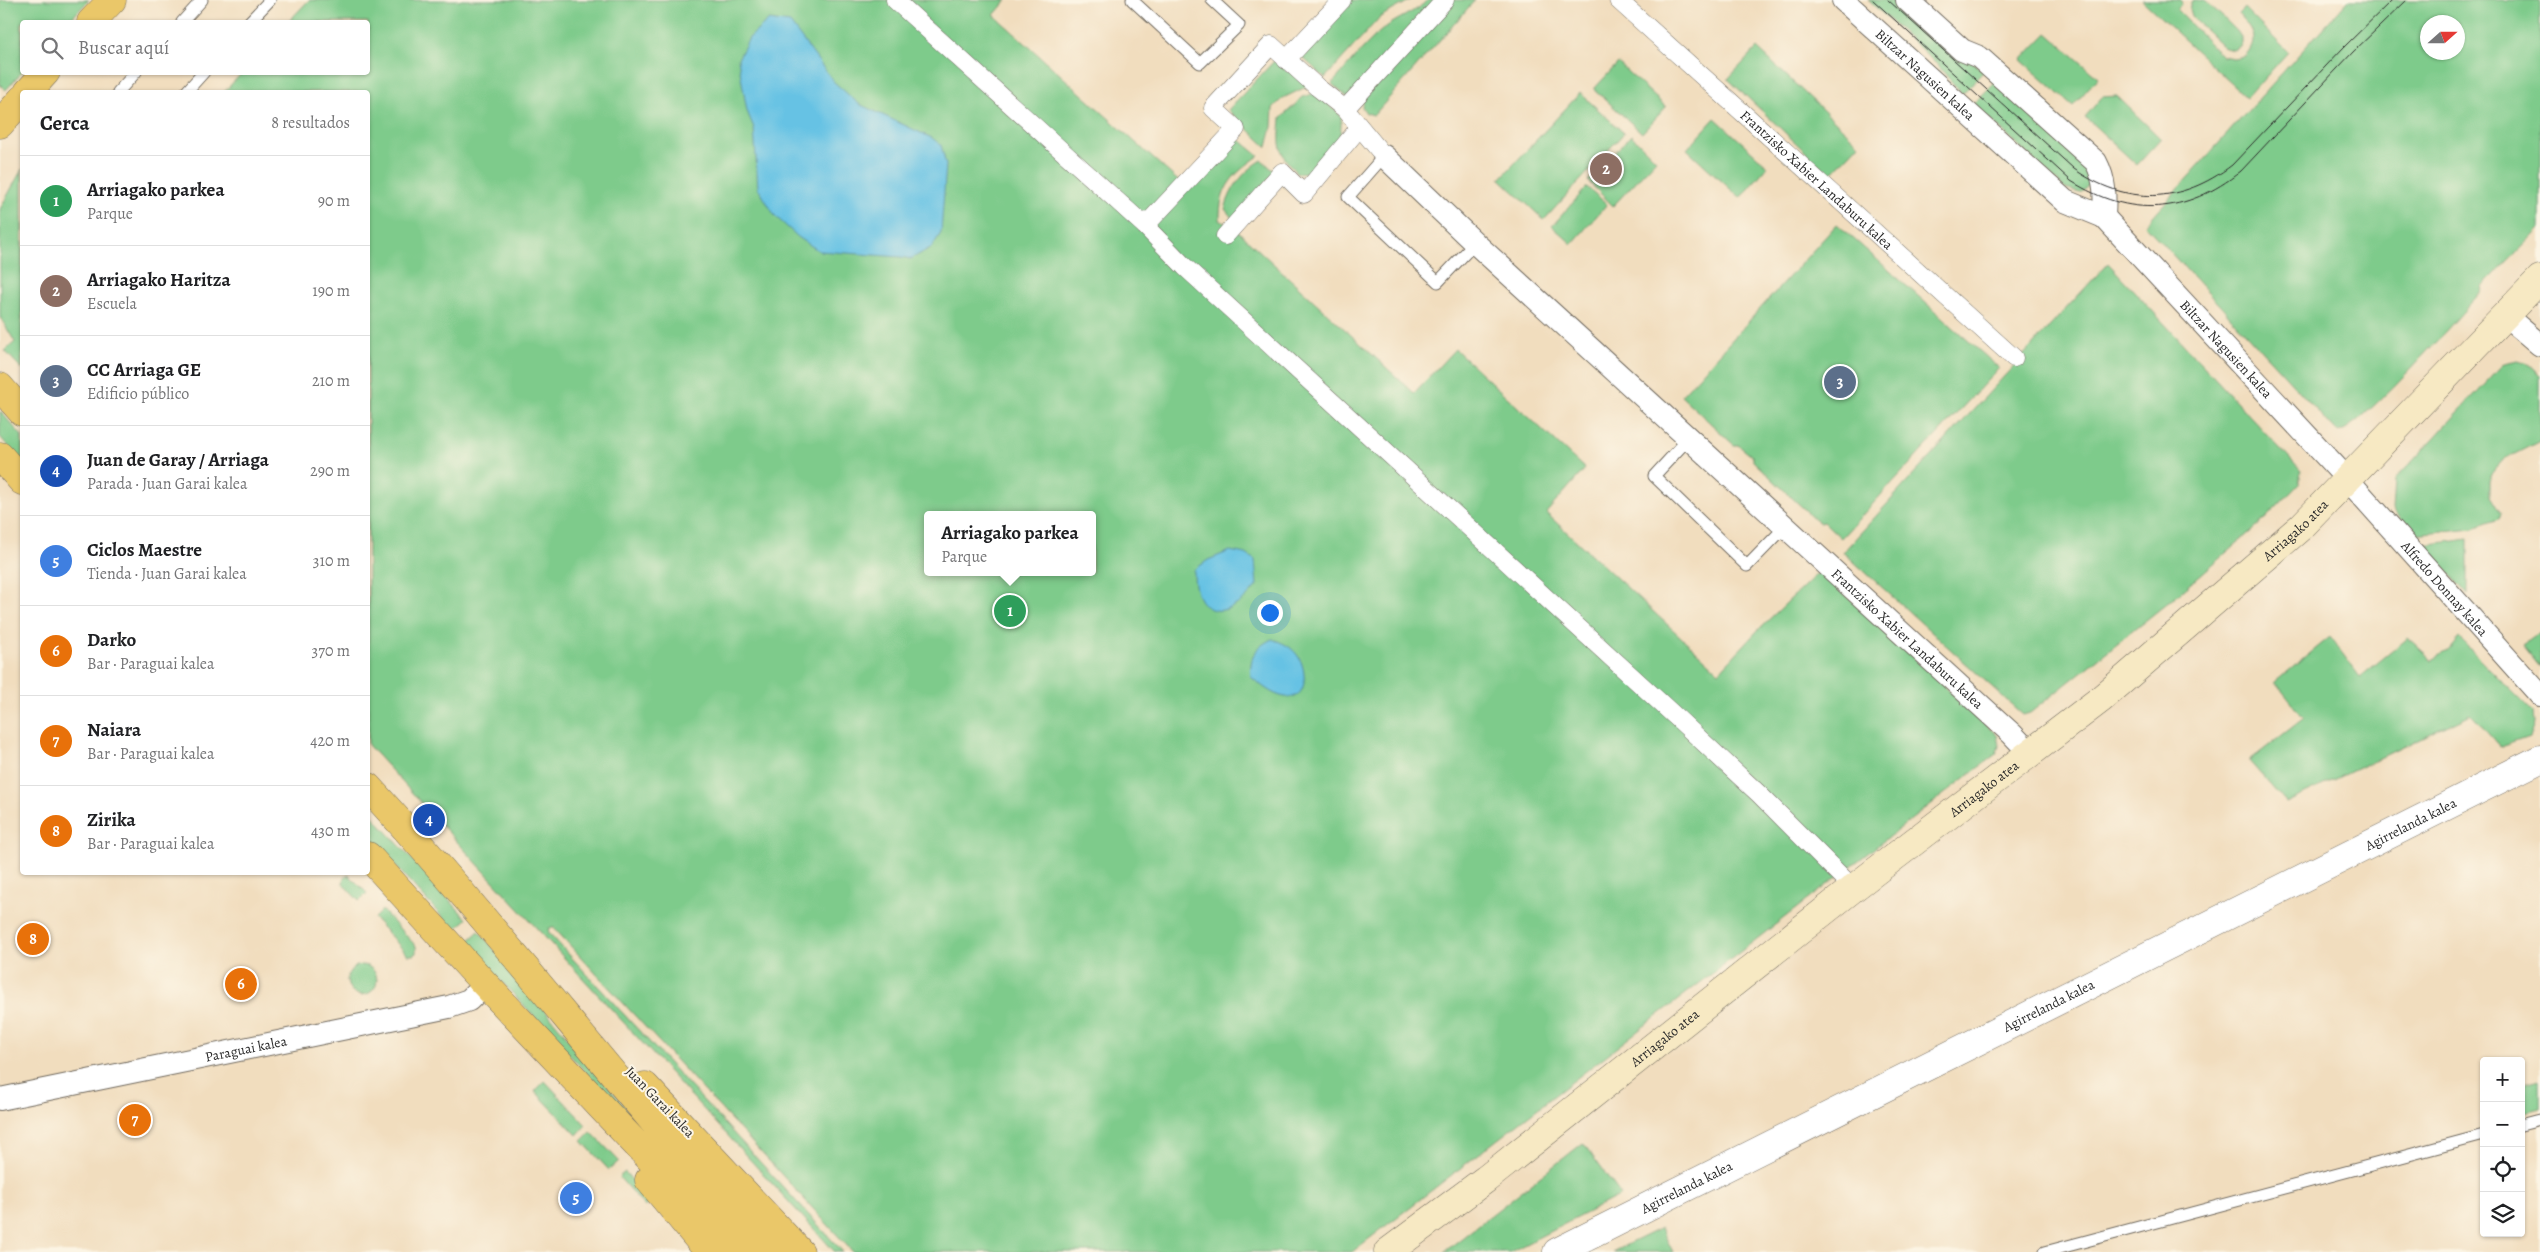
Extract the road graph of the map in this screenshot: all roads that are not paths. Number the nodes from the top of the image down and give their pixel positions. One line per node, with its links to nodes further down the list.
1 (112, 0): 12 (main road)
2 (202, 0): 13 (lane)
3 (270, 0): 14 (lane)
4 (895, 0): 26 (street)
5 (1132, 0): 6 (lane)
6 (1212, 0)
7 (1342, 0): 15 (street)
8 (1445, 0): 21 (street)
9 (1618, 0): 32 (street, Frantzisko Xabier Landaburu kalea)
10 (1843, 0): 25 (street, Biltzar Nagusien kalea)
11 (1907, 0): 25 (street)
12 (93, 20)
13 (184, 20)
14 (251, 20)
15 (1286, 60): 21 (street, Frantzisko Xabier Landaburu kalea); 26 (street, Frantzisko Xabier Landaburu kalea)
16 (133, 75): 18 (lane)
17 (201, 75): 19 (lane)
18 (120, 90)
19 (188, 90)
20 (20, 103): 22 (main road)
21 (1345, 109): 23 (street, Frantzisko Xabier Landaburu kalea)
22 (0, 124)
23 (1360, 128): 24 (street, Frantzisko Xabier Landaburu kalea); 27 (street)
24 (1384, 156): 28 (street, Frantzisko Xabier Landaburu kalea); 28 (lane)
25 (2104, 217): 38 (street, Biltzar Nagusien kalea)
26 (1145, 226): 45 (street)
27 (1225, 236)
28 (1474, 243): 35 (street, Frantzisko Xabier Landaburu kalea)
29 (2540, 279): 30 (main road, Arriagako atea)
30 (2505, 315): 31 (street); 38 (main road, Arriagako atea)
31 (2540, 345)
32 (2014, 358)
33 (0, 387): 34 (main road)
34 (20, 410)
35 (1689, 438): 39 (street, Frantzisko Xabier Landaburu kalea); 39 (lane)
36 (0, 456): 37 (main road)
37 (20, 479)
38 (2348, 480): 40 (street, Alfredo Donnay kalea); 41 (main road, Arriagako atea)
39 (1785, 527): 41 (street, Frantzisko Xabier Landaburu kalea)
40 (2540, 695)
41 (2030, 753): 53 (main road, Arriagako atea)
42 (2540, 759): 60 (street, Agirrelanda kalea)
43 (370, 789): 46 (main road, Juan Garai kalea)
44 (370, 858): 47 (main road)
45 (1844, 879)
46 (516, 955): 56 (main road, Juan Garai kalea); 57 (main road, Juan Garai kalea)
47 (485, 984): 48 (main road); 49 (street, Paraguai kalea)
48 (541, 1044): 54 (main road); 55 (main road)
49 (0, 1099)
50 (2540, 1120): 51 (lane)
51 (2525, 1124)
52 (2480, 1136): 61 (lane)
53 (1471, 1190): 58 (main road, Arriagako atea); 59 (street)
54 (708, 1252)
55 (738, 1252)
56 (768, 1252)
57 (800, 1252)
58 (1388, 1252)
59 (1406, 1252)
60 (1557, 1252)
61 (2045, 1252)

